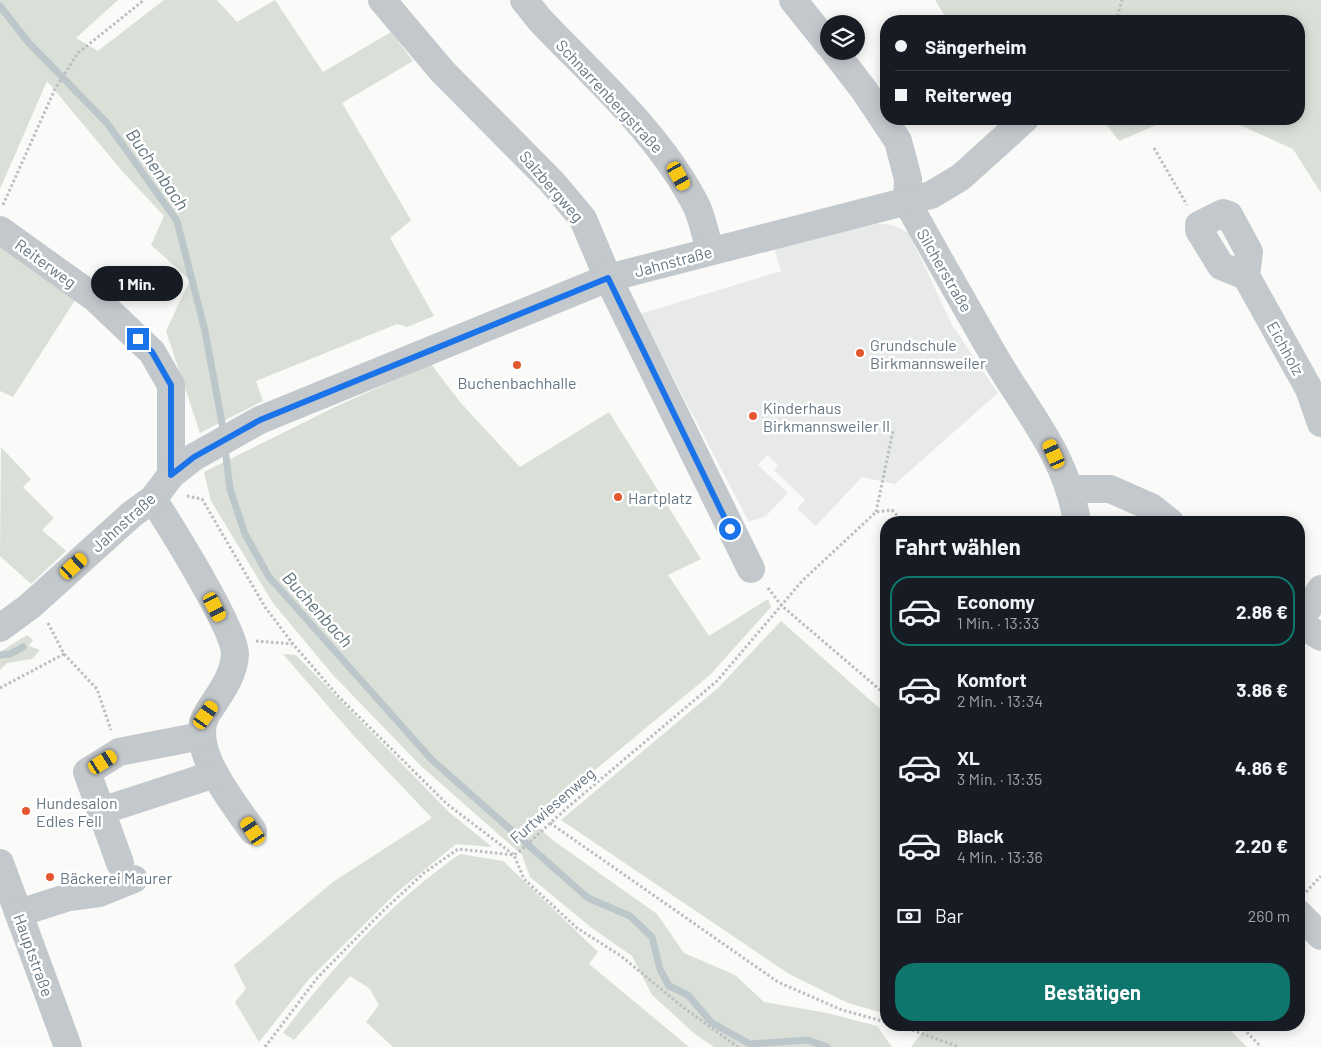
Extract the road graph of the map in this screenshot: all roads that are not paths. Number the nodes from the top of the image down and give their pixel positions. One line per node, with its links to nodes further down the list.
1 (382, 0): 13 (street, Salzbergweg)
2 (524, 0): 12 (street, Schnarrenbergstraße)
3 (794, 0): 4 (street)
4 (820, 33)
5 (841, 60): 6 (street)
6 (880, 114)
7 (888, 125): 9 (street)
8 (1018, 125): 9 (street, Jahnstraße)
9 (907, 202): 12 (street, Jahnstraße); 16 (street, Silcherstraße)
10 (1198, 225): 14 (street, Eichholz)
11 (0, 230): 15 (street, Reiterweg)
12 (710, 251): 13 (street, Jahnstraße)
13 (608, 278): 15 (street, Jahnstraße); 20 (street, Salzbergweg)
14 (1321, 422)
15 (171, 475): 17 (street, Jahnstraße)
16 (1070, 490): 18 (street, Silcherstraße); 19 (street)
17 (153, 499): 24 (street, Jahnstraße); 26 (street)
18 (1076, 516)
19 (1162, 516)
20 (751, 568)
21 (1321, 589): 22 (street)
22 (1305, 614)
23 (1305, 627): 25 (street)
24 (0, 628)
25 (1321, 637)
26 (202, 736): 27 (street); 28 (street)
27 (215, 774): 28 (street); 29 (street)
28 (101, 811): 32 (street)
29 (253, 831)
30 (0, 863): 32 (street, Hauptstraße)
31 (1305, 909): 33 (street)
32 (18, 913): 34 (street, Hauptstraße)
33 (1321, 936)
34 (68, 1047)

